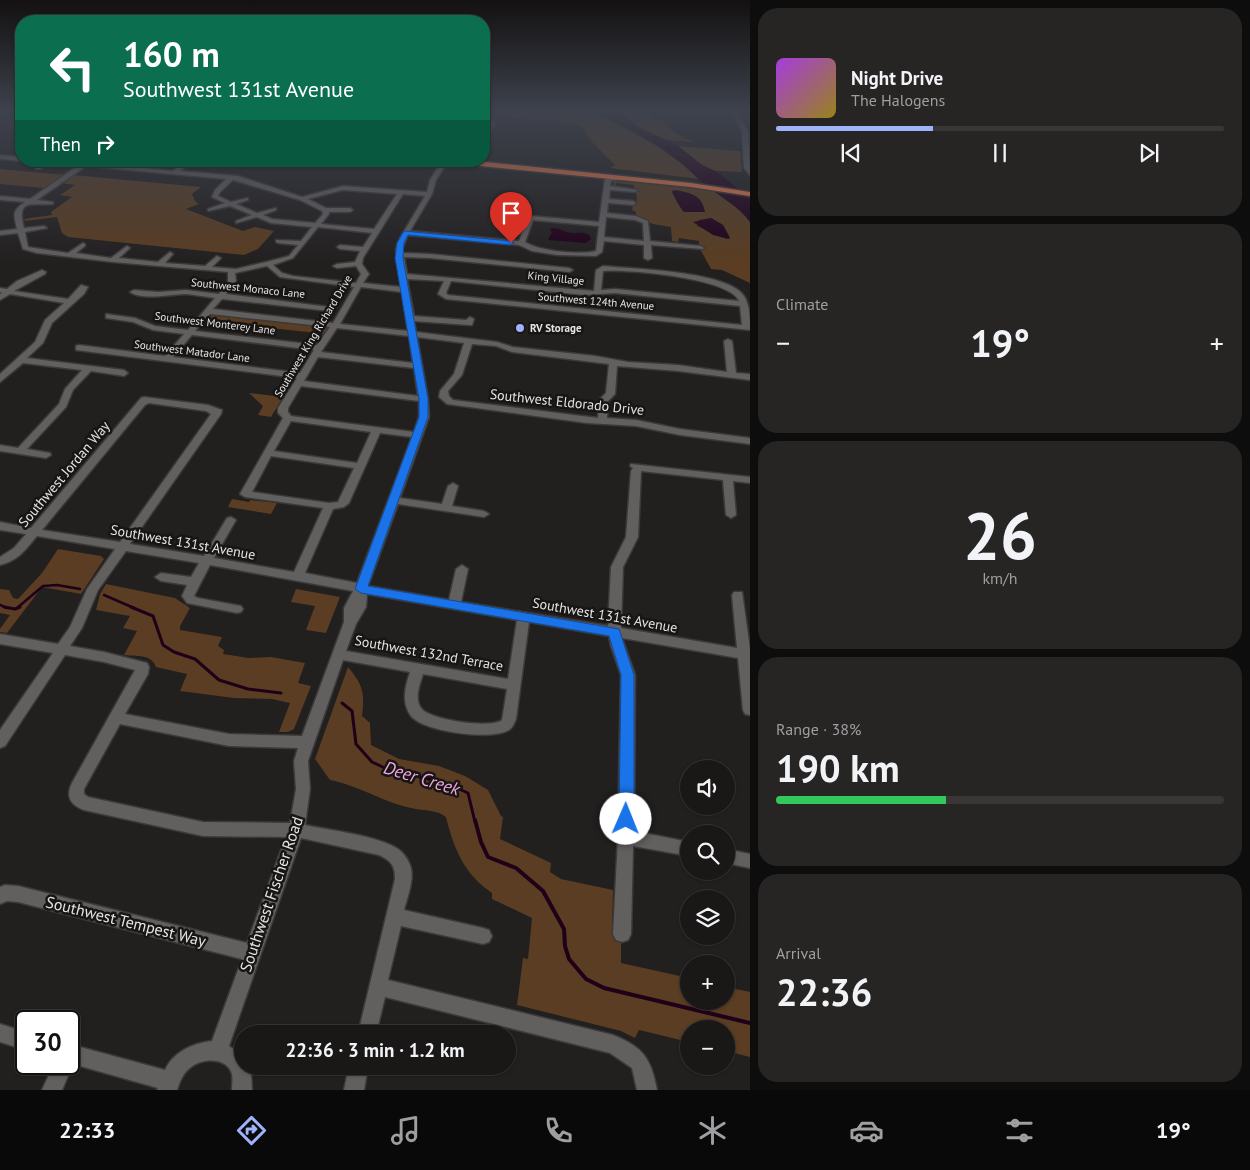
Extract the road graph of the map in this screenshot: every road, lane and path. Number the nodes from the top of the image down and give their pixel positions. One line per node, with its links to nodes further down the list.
1 (7, 162): 3 (street)
2 (510, 162): 18 (highway)
3 (2, 165)
4 (490, 165): 17 (highway)
5 (81, 167): 36 (street)
6 (112, 167): 10 (street)
7 (181, 167): 12 (street)
8 (442, 167): 21 (street, Southwest Fischer Road)
9 (447, 167): 21 (street, Southwest Fischer Road)
10 (121, 168): 11 (street); 14 (street)
11 (157, 171): 12 (street); 16 (street)
12 (175, 172): 13 (street)
13 (195, 174): 15 (street); 19 (street)
14 (111, 175)
15 (232, 177): 22 (street); 40 (street)
16 (148, 178)
17 (622, 178): 18 (highway); 24 (street)
18 (673, 180): 25 (highway); 31 (highway)
19 (186, 181)
20 (267, 182): 22 (street)
21 (434, 182): 30 (street, Southwest Fischer Road)
22 (259, 185): 35 (street)
23 (313, 187): 28 (street)
24 (608, 188): 27 (street); 37 (street)
25 (750, 188)
26 (364, 189): 28 (street); 29 (street); 32 (street)
27 (635, 190)
28 (323, 192): 35 (street)
29 (401, 192): 30 (street); 52 (street, Southwest King Richard Drive)
30 (429, 194): 54 (street, Southwest Fischer Road)
31 (750, 194)
32 (358, 197)
33 (0, 198): 36 (street)
34 (246, 198): 40 (street)
35 (302, 199): 42 (street)
36 (30, 201): 38 (street); 51 (street)
37 (606, 201): 39 (street); 46 (street)
38 (51, 203)
39 (633, 203)
40 (229, 204): 43 (street); 45 (street)
41 (274, 209): 45 (street)
42 (320, 209): 44 (street); 49 (street)
43 (210, 210)
44 (350, 210)
45 (257, 215): 47 (street); 49 (street)
46 (604, 215): 55 (street); 60 (street)
47 (238, 222)
48 (598, 224): 58 (street)
49 (317, 226): 52 (street); 57 (street)
50 (44, 228): 51 (street)
51 (21, 230): 53 (street); 69 (street)
52 (376, 231): 65 (street, Southwest King Richard Drive)
53 (0, 233)
54 (406, 233): 58 (street); 70 (street, Southwest Fischer Road)
55 (602, 239): 58 (street); 60 (street)
56 (278, 241): 57 (street)
57 (304, 243): 76 (street)
58 (521, 243)
59 (83, 244): 69 (street)
60 (648, 244): 64 (street); 73 (street)
61 (340, 247): 65 (street)
62 (127, 248): 74 (street)
63 (434, 248): 71 (street)
64 (701, 248)
65 (364, 249): 77 (street, Southwest King Richard Drive)
66 (483, 252): 75 (street)
67 (535, 253): 80 (street)
68 (170, 254): 78 (street)
69 (70, 255): 74 (street)
70 (399, 255): 71 (street); 85 (street, Southwest Fischer Road)
71 (430, 256): 75 (street)
72 (217, 258): 81 (street)
73 (648, 258)
74 (113, 260): 78 (street)
75 (480, 261): 80 (street)
76 (268, 264): 83 (street); 87 (street)
77 (358, 264): 79 (street); 87 (street, Southwest King Richard Drive)
78 (159, 265): 81 (street)
79 (337, 266)
80 (531, 266): 82 (street)
81 (206, 269): 83 (street)
82 (569, 270)
83 (231, 271): 94 (street)
84 (42, 272): 90 (street)
85 (402, 276): 86 (street, King Village); 89 (street, Southwest Fischer Road)
86 (448, 279): 92 (street, King Village); 100 (street, Southwest 124th Avenue)
87 (358, 286): 89 (street); 104 (street, Southwest King Richard Drive)
88 (84, 287): 96 (street)
89 (404, 290): 102 (street, Southwest Fischer Road)
90 (4, 291): 95 (street); 96 (street)
91 (134, 292): 94 (street, Southwest Monaco Lane)
92 (581, 293): 93 (street, King Village); 100 (street)
93 (597, 293): 97 (street); 97 (street, King Village)
94 (220, 296): 98 (street, Southwest Monaco Lane); 99 (street)
95 (0, 298)
96 (70, 302): 113 (street)
97 (743, 304): 105 (street)
98 (329, 309)
99 (208, 311): 104 (street); 106 (street)
100 (577, 311): 105 (street, Southwest 124th Avenue)
101 (109, 316): 106 (street, Southwest Monterey Lane)
102 (410, 318): 103 (street); 107 (street, Southwest Fischer Road)
103 (469, 323)
104 (336, 325): 107 (street); 111 (street, Southwest King Richard Drive)
105 (748, 328)
106 (190, 332): 111 (street, Southwest Monterey Lane); 112 (street)
107 (412, 334): 108 (street); 115 (street, Southwest Fischer Road)
108 (469, 341): 114 (street); 124 (street, Southwest Eldorado Drive)
109 (728, 341): 118 (street)
110 (79, 348): 112 (street, Southwest Matador Lane)
111 (318, 351): 115 (street, Southwest Monterey Lane); 121 (street, Southwest King Richard Drive)
112 (167, 359): 121 (street, Southwest Matador Lane)
113 (21, 360): 116 (street); 120 (street)
114 (613, 363): 118 (street); 124 (street)
115 (417, 366): 122 (street, Southwest Fischer Road)
116 (88, 369): 117 (street); 129 (street)
117 (124, 374)
118 (732, 374): 119 (street)
119 (750, 377)
120 (0, 378)
121 (300, 380): 122 (street, Southwest Matador Lane); 123 (street, Southwest King Richard Drive)
122 (423, 399): 126 (street, Southwest Fischer Road)
123 (288, 418): 125 (street); 130 (street, Southwest King Richard Drive)
124 (602, 420): 127 (street, Southwest Eldorado Drive)
125 (377, 429): 126 (street); 132 (street)
126 (418, 434): 136 (street, Southwest Fischer Road)
127 (750, 441)
128 (0, 448): 129 (street)
129 (20, 451): 131 (street)
130 (269, 453): 132 (street); 137 (street, Southwest King Richard Drive)
131 (46, 455)
132 (360, 466): 137 (street)
133 (728, 478): 134 (street); 140 (street); 157 (street)
134 (750, 480)
135 (452, 486): 138 (street)
136 (394, 500): 138 (street); 152 (street, Southwest Fischer Road)
137 (329, 506): 149 (street)
138 (446, 508): 139 (street)
139 (484, 514)
140 (731, 515)
141 (230, 520): 147 (street)
142 (0, 526): 144 (street, Southwest 131st Avenue)
143 (0, 532): 144 (street, Southwest 131st Avenue)
144 (33, 534): 145 (street, Southwest 131st Avenue); 145 (street, Southwest Jordan Way); 146 (street, Southwest Jordan Way)
145 (121, 549): 147 (street, Southwest 131st Avenue); 159 (street, Southwest Jordan Way)
146 (0, 561)
147 (204, 564): 149 (street, Southwest 131st Avenue); 151 (street); 152 (street, Southwest 131st Avenue)
148 (462, 569): 154 (street)
149 (298, 576): 152 (street, Southwest 131st Avenue)
150 (160, 577): 151 (street)
151 (194, 582): 155 (street)
152 (361, 589): 154 (street, Southwest 131st Avenue); 160 (street, Southwest Fischer Road)
153 (738, 595): 161 (street)
154 (454, 604): 156 (street, Southwest 131st Avenue)
155 (237, 609)
156 (524, 617): 157 (street, Southwest 131st Avenue); 163 (street)
157 (615, 632): 161 (street, Southwest 131st Avenue); 169 (street)
158 (0, 638): 159 (street)
159 (63, 650): 165 (street); 166 (street, Southwest Jordan Way)
160 (338, 654): 162 (street, Southwest 132nd Terrace); 167 (street, Southwest Fischer Road)
161 (747, 655): 164 (street)
162 (418, 668): 163 (street, Southwest 132nd Terrace); 163 (street)
163 (514, 685)
164 (750, 710)
165 (116, 718): 167 (street); 168 (street)
166 (0, 742)
167 (307, 742): 168 (street, Southwest Fischer Road)
168 (296, 830): 174 (street); 177 (street, Southwest Fischer Road)
169 (626, 837): 170 (street); 175 (street)
170 (680, 847)
171 (735, 858): 172 (street)
172 (750, 860)
173 (0, 896): 177 (street, Southwest Tempest Way)
174 (394, 916): 176 (street); 178 (street)
175 (622, 934)
176 (483, 936)
177 (252, 953): 182 (street, Southwest Fischer Road)
178 (378, 986): 179 (street); 190 (street)
179 (369, 1025)
180 (0, 1033): 181 (street)
181 (15, 1038)
182 (218, 1050): 186 (street); 188 (street)
183 (80, 1058): 186 (street)
184 (59, 1075): 187 (street)
185 (357, 1075): 189 (street)
186 (168, 1086)
187 (52, 1090)
188 (242, 1090)
189 (354, 1090)
190 (648, 1090)

